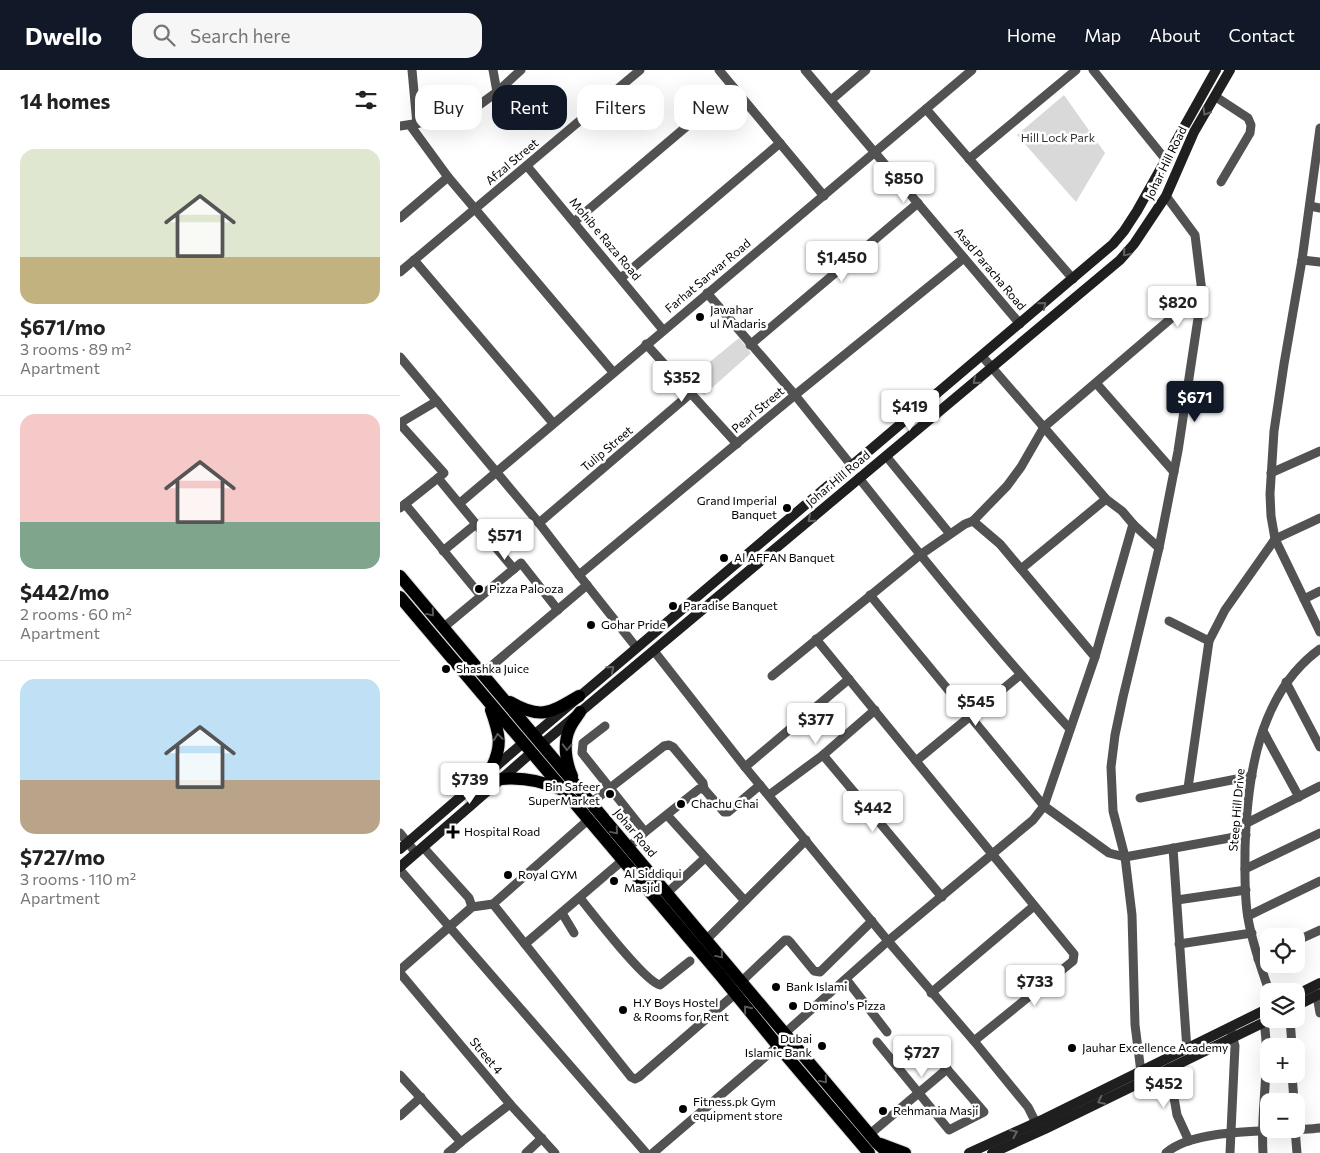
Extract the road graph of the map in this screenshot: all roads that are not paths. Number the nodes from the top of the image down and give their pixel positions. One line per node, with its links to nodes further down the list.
1 (412, 70): 21 (street)
2 (493, 70): 13 (street)
3 (521, 70): 14 (street)
4 (640, 70): 30 (street, Afzal Street)
5 (719, 70): 15 (street)
6 (805, 70): 18 (street, Asad Paracha Road)
7 (866, 70): 18 (street)
8 (972, 70): 20 (street, Farhat Sarwar Road)
9 (1076, 70): 28 (street)
10 (1093, 70): 29 (street)
11 (1216, 70): 24 (street, Johar Hill Road)
12 (1230, 70): 17 (street, Johar Hill Road)
13 (496, 85)
14 (505, 85)
15 (731, 85)
16 (492, 96): 21 (street)
17 (1216, 97): 24 (street, Johar Hill Road, one-way to 24); 32 (street)
18 (831, 100): 27 (street, Asad Paracha Road)
19 (747, 104): 26 (street)
20 (926, 109): 27 (street, Farhat Sarwar Road); 28 (street)
21 (414, 124): 22 (street); 31 (street)
22 (400, 126)
23 (1320, 128): 33 (street)
24 (1190, 129): 29 (street, Johar Hill Road); 35 (street, Johar Hill Road)
25 (682, 130): 41 (street)
26 (780, 143): 34 (street); 47 (street)
27 (876, 153): 34 (street, Farhat Sarwar Road); 36 (street, Asad Paracha Road)
28 (969, 159): 48 (street)
29 (1166, 160): 48 (street, Johar Hill Road)
30 (527, 166): 39 (street, Afzal Street); 41 (street, Mohib e Raza Road)
31 (448, 177): 39 (street); 40 (street)
32 (1221, 182)
33 (1316, 185): 37 (street)
34 (824, 196): 50 (street, Farhat Sarwar Road)
35 (1166, 196): 49 (street); 57 (street, Johar Hill Road, one-way to 57)
36 (918, 203): 42 (street, Asad Paracha Road); 54 (street)
37 (1310, 206): 38 (street); 44 (street)
38 (1320, 208)
39 (475, 209): 43 (street, Afzal Street); 58 (street)
40 (400, 218)
41 (574, 222): 47 (street, Mohib e Raza Road)
42 (964, 258): 51 (street, Asad Paracha Road); 61 (street, Pearl Street)
43 (414, 260): 46 (street, Afzal Street); 64 (street)
44 (1302, 260): 45 (street); 72 (street)
45 (1320, 262)
46 (400, 272)
47 (621, 278): 52 (street, Mohib e Raza Road)
48 (1073, 279): 51 (street, Johar Hill Road, one-way to 48)
49 (1202, 292): 59 (street); 71 (street)
50 (707, 293): 52 (street, Farhat Sarwar Road); 54 (street)
51 (1020, 324): 55 (street, Johar Hill Road)
52 (663, 330): 53 (street, Farhat Sarwar Road)
53 (646, 344): 58 (street, Farhat Sarwar Road); 60 (street)
54 (750, 345): 61 (street)
55 (982, 356): 57 (street); 69 (street, Johar Hill Road)
56 (400, 357): 62 (street)
57 (992, 368): 65 (street); 68 (street, Johar Hill Road, one-way to 68)
58 (613, 372): 64 (street, Farhat Sarwar Road)
59 (1096, 383): 65 (street); 71 (street)
60 (690, 394): 66 (street); 80 (street, Tulip Street)
61 (795, 395): 66 (street, Pearl Street); 69 (street)
62 (437, 401): 63 (street); 70 (street)
63 (400, 423): 73 (street)
64 (553, 423): 70 (street, Farhat Sarwar Road)
65 (1044, 427): 75 (street); 79 (street)
66 (736, 444): 90 (street, Pearl Street)
67 (1320, 451): 72 (street)
68 (886, 456): 74 (street, Johar Hill Road); 83 (street)
69 (851, 465): 104 (street, Johar Hill Road)
70 (496, 471): 76 (street, Farhat Sarwar Road); 80 (street)
71 (1174, 472): 85 (street)
72 (1271, 473): 84 (street)
73 (438, 478): 76 (street); 77 (street)
74 (859, 478): 87 (street); 106 (street, Johar Hill Road, one-way to 106)
75 (1106, 498): 82 (street); 89 (street)
76 (460, 503): 81 (street)
77 (402, 506): 86 (street)
78 (1320, 518): 84 (street)
79 (974, 521): 83 (street); 89 (street)
80 (539, 523): 90 (street)
81 (476, 524): 86 (street); 88 (street)
82 (1133, 524): 85 (street); 107 (street)
83 (950, 534): 87 (street)
84 (1275, 539): 97 (street); 103 (street)
85 (1159, 548): 160 (street)
86 (443, 551): 95 (street)
87 (920, 555): 94 (street); 109 (street)
88 (514, 569): 95 (street); 98 (street)
89 (1021, 569): 107 (street)
90 (579, 575): 92 (street)
91 (400, 576): 100 (main road, Johar Road, one-way to 100)
92 (587, 585): 98 (street); 104 (street)
93 (1320, 591): 97 (street)
94 (870, 595): 102 (street); 120 (street)
95 (482, 596): 100 (street)
96 (400, 597): 117 (main road)
97 (1304, 599): 101 (street)
98 (558, 610): 108 (street)
99 (1169, 621): 103 (street)
100 (444, 627): 108 (main road, Johar Road)
101 (1320, 632)
102 (816, 638): 110 (street); 111 (street)
103 (1209, 641): 137 (street)
104 (636, 647): 113 (street, Johar Hill Road, one-way to 104)
105 (1320, 649): 112 (street, Steep Hill Drive)
106 (654, 651): 114 (street, Johar Hill Road); 129 (street)
107 (1095, 657): 122 (street)
108 (482, 674): 116 (main road, Johar Road)
109 (1020, 675): 120 (street); 122 (street)
110 (772, 676)
111 (849, 678): 118 (street); 129 (street)
112 (1286, 682): 123 (street, Steep Hill Drive); 125 (street)
113 (593, 685): 114 (street); 115 (street, Johar Hill Road)
114 (602, 694): 119 (street, Johar Hill Road)
115 (579, 696): 116 (main road); 124 (street, Johar Hill Road)
116 (504, 699): 124 (main road, Johar Road)
117 (488, 702): 126 (main road); 130 (main road, one-way to 117)
118 (875, 710): 127 (street); 128 (street)
119 (580, 712): 124 (street, Johar Hill Road); 133 (main road, one-way to 133)
120 (969, 717): 128 (street); 144 (street)
121 (605, 726): 136 (street)
122 (1070, 729): 144 (street)
123 (1264, 731): 131 (street, Steep Hill Drive); 141 (street)
124 (538, 739): 133 (main road, Johar Road)
125 (1320, 747)
126 (527, 748): 130 (street); 132 (street); 139 (main road)
127 (823, 755): 140 (street); 168 (street)
128 (916, 761): 159 (street)
129 (745, 767): 134 (street)
130 (490, 771): 154 (street)
131 (1252, 776): 137 (street); 147 (street, Steep Hill Drive)
132 (501, 779): 139 (main road); 157 (street)
133 (574, 783): 143 (main road, Johar Road)
134 (760, 785): 138 (street); 140 (street)
135 (1320, 786): 141 (street)
136 (610, 787): 138 (street); 143 (street); 148 (street)
137 (1188, 788): 142 (street)
138 (704, 789): 145 (street)
139 (564, 791): 146 (main road)
140 (769, 795): 149 (street)
141 (1299, 797): 147 (street)
142 (1140, 798)
143 (592, 802): 155 (main road, Johar Road, one-way to 155)
144 (1044, 806): 159 (street); 160 (street)
145 (667, 815): 148 (street); 161 (street)
146 (588, 820): 162 (main road); 172 (street)
147 (1247, 822): 152 (street, Steep Hill Drive)
148 (645, 832): 155 (street)
149 (799, 832): 153 (street); 158 (street)
150 (400, 833): 154 (street)
151 (1320, 833): 164 (street)
152 (1246, 834): 156 (street); 164 (street, Steep Hill Drive)
153 (806, 840): 158 (street); 177 (street)
154 (404, 845): 157 (street)
155 (629, 847): 167 (main road, Johar Road)
156 (1173, 848): 160 (street); 170 (street)
157 (420, 850): 163 (street); 174 (street)
158 (794, 852): 171 (street)
159 (992, 854): 168 (street); 173 (street)
160 (1125, 857): 212 (street)
161 (705, 858): 167 (street); 171 (street)
162 (623, 860): 169 (street); 196 (main road)
163 (400, 868): 178 (street)
164 (1245, 869): 166 (street, Steep Hill Drive)
165 (1320, 881): 176 (street)
166 (1246, 890): 170 (street); 176 (street, Steep Hill Drive)
167 (668, 893): 183 (main road, Johar Road)
168 (942, 897): 184 (street)
169 (580, 898): 175 (street); 188 (street)
170 (1177, 900): 186 (street)
171 (745, 901): 183 (street)
172 (493, 904): 174 (street); 185 (street)
173 (1034, 906): 195 (street); 205 (street)
174 (472, 907): 178 (street)
175 (562, 913): 180 (street); 185 (street)
176 (1248, 916): 181 (street, Steep Hill Drive)
177 (872, 921): 184 (street); 191 (street)
178 (449, 926): 189 (street); 232 (street)
179 (1320, 930): 182 (street)
180 (574, 933)
181 (1252, 933): 186 (street); 187 (street, Steep Hill Drive)
182 (1305, 937)
183 (707, 939): 191 (main road, Johar Road, one-way to 191)
184 (888, 941): 190 (street); 195 (street)
185 (525, 944): 196 (street)
186 (1179, 944): 209 (street)
187 (1258, 959): 192 (street, Steep Hill Drive)
188 (690, 960)
189 (400, 972): 216 (street, Street 4)
190 (846, 979): 202 (street); 203 (street)
191 (742, 981): 203 (main road, Johar Road)
192 (1266, 983)
193 (1320, 984): 194 (street)
194 (1305, 991)
195 (931, 993): 205 (street)
196 (735, 994): 207 (main road, one-way to 196)
197 (1318, 995): 198 (street); 199 (street)
198 (1305, 1002)
199 (1320, 1013)
200 (1260, 1014): 204 (street)
201 (1260, 1023): 204 (street)
202 (887, 1032)
203 (785, 1033): 224 (main road, Johar Road, one-way to 224)
204 (1232, 1033): 209 (street); 210 (street); 222 (street)
205 (974, 1041): 218 (street)
206 (877, 1042): 214 (street)
207 (778, 1046): 233 (street); 234 (main road)
208 (927, 1046): 211 (street)
209 (1187, 1050): 212 (street)
210 (1169, 1068): 218 (street, one-way to 218); 227 (street)
211 (948, 1069): 214 (street); 214 (street)
212 (1141, 1072): 218 (street)
213 (400, 1075): 215 (street)
214 (920, 1094): 224 (street)
215 (421, 1097): 217 (street); 228 (street)
216 (510, 1104): 223 (street, Street 4); 228 (street)
217 (400, 1116)
218 (1039, 1127): 237 (street, one-way to 218); 238 (street)
219 (1320, 1128): 220 (street)
220 (1305, 1129)
221 (1260, 1131): 222 (street)
222 (1230, 1133): 227 (street); 240 (street)
223 (542, 1138): 230 (street); 231 (street, Street 4)
224 (873, 1138): 235 (main road, Johar Road); 236 (main road)
225 (1262, 1138): 241 (street)
226 (1296, 1138): 242 (street)
227 (1189, 1140): 239 (street)
228 (461, 1142): 229 (street)
229 (448, 1153)
230 (526, 1153)
231 (554, 1153)
232 (646, 1153)
233 (653, 1153)
234 (869, 1153)
235 (888, 1153)
236 (904, 1153)
237 (969, 1153)
238 (992, 1153)
239 (1166, 1153)
240 (1230, 1153)
241 (1263, 1153)
242 (1297, 1153)

